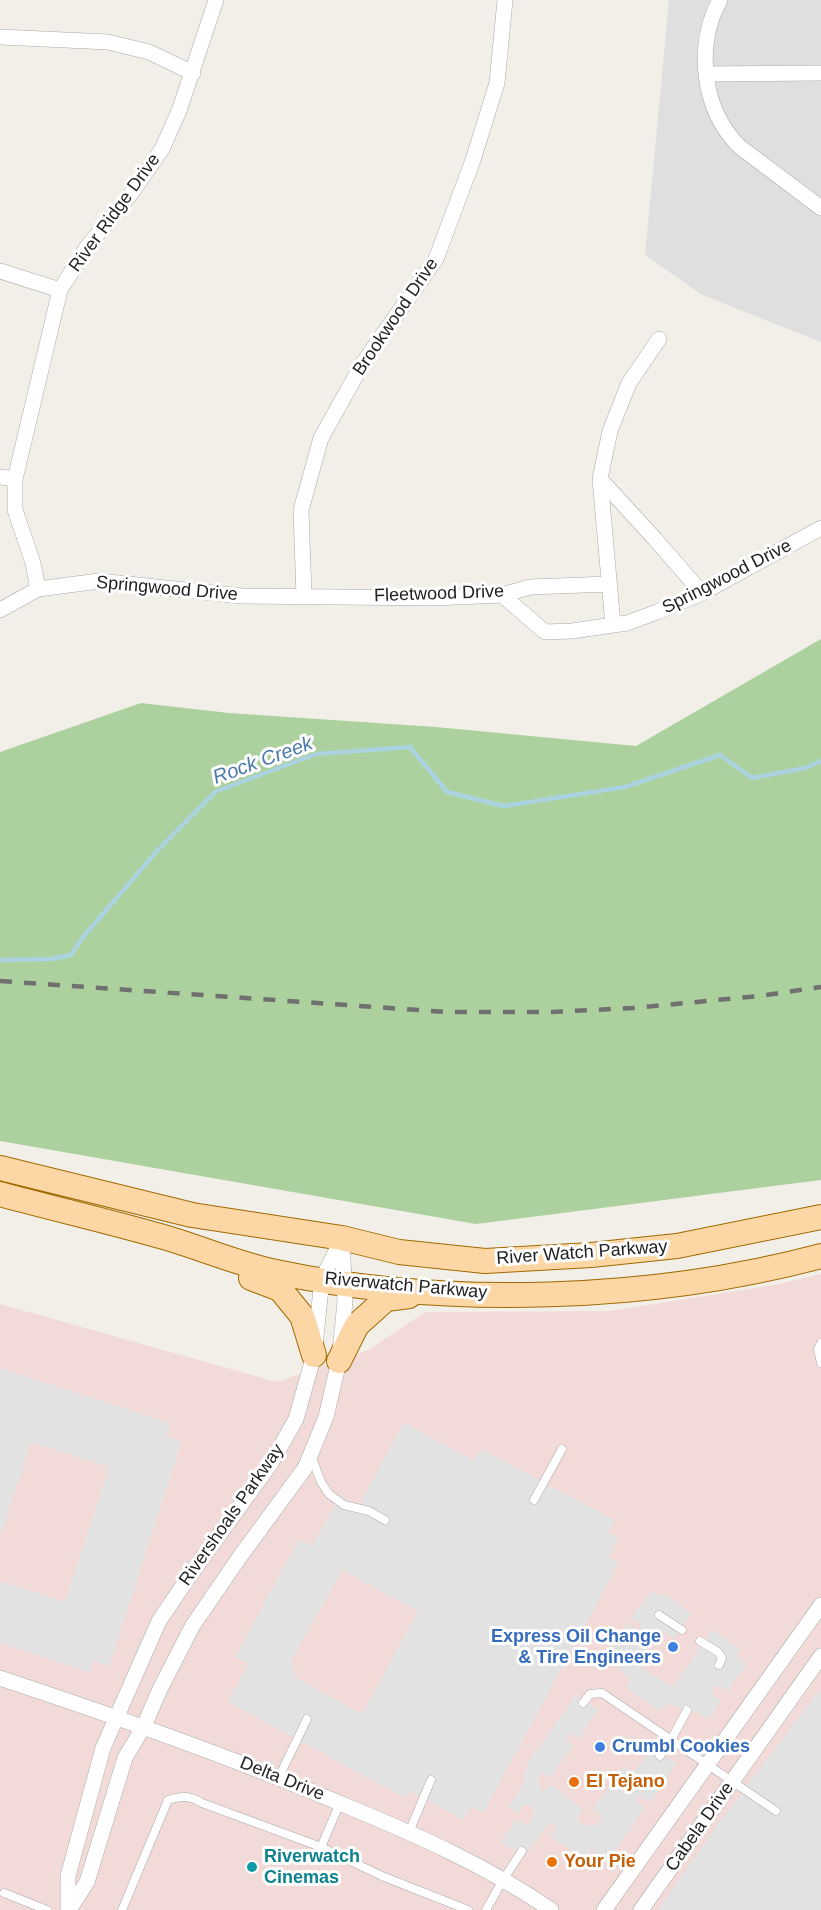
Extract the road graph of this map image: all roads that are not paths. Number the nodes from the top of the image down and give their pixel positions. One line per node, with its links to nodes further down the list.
1 (216, 0): 5 (street, River Ridge Drive)
2 (505, 0): 19 (street, Brookwood Drive)
3 (720, 0): 7 (street)
4 (0, 37): 5 (street)
5 (193, 73): 10 (street, River Ridge Drive)
6 (821, 73): 7 (street)
7 (707, 74): 8 (street)
8 (821, 208)
9 (0, 271): 10 (street, River Ridge Drive)
10 (60, 290): 12 (street, River Ridge Drive)
11 (659, 339): 13 (street)
12 (8, 478): 16 (street, River Ridge Drive)
13 (600, 479): 15 (street); 17 (street)
14 (821, 528): 17 (street, Springwood Drive)
15 (609, 584): 18 (street, Fleetwood Drive); 21 (street)
16 (38, 589): 19 (street, Springwood Drive); 20 (street, Springwood Drive)
17 (702, 593): 21 (street, Springwood Drive)
18 (502, 595): 19 (street, Fleetwood Drive); 21 (street, Springwood Drive)
19 (304, 596)
20 (0, 610)
21 (613, 625)
22 (0, 1168): 26 (main road)
23 (0, 1194): 24 (main road, Riverwatch Parkway)
24 (77, 1215): 28 (main road, Riverwatch Parkway); 31 (main road)
25 (821, 1217): 26 (main road, River Watch Parkway)
26 (342, 1238): 28 (street, Rivershoals Parkway); 28 (street, Rivershoals Parkway)
27 (821, 1256): 29 (main road, Riverwatch Parkway)
28 (333, 1282): 29 (main road, Riverwatch Parkway); 31 (street, Rivershoals Parkway); 32 (street, Rivershoals Parkway)
29 (440, 1292): 32 (main road)
30 (821, 1343): 33 (lane)
31 (314, 1355): 47 (street, Rivershoals Parkway)
32 (339, 1361): 35 (street, Rivershoals Parkway)
33 (821, 1363)
34 (562, 1449): 36 (lane)
35 (311, 1454): 37 (lane); 49 (street, Rivershoals Parkway)
36 (534, 1500)
37 (386, 1520)
38 (821, 1605): 52 (street, Cabela Drive)
39 (659, 1615): 40 (lane)
40 (682, 1630)
41 (700, 1641): 43 (lane)
42 (821, 1656): 55 (street, Cabela Drive)
43 (719, 1665)
44 (0, 1678): 47 (street, Delta Drive)
45 (583, 1703): 50 (lane)
46 (687, 1710): 50 (lane)
47 (117, 1717): 49 (street, Delta Drive); 64 (street, Rivershoals Parkway)
48 (307, 1719): 53 (lane)
49 (144, 1726): 53 (street, Delta Drive); 64 (street, Rivershoals Parkway)
50 (671, 1740): 51 (lane); 52 (lane)
51 (660, 1756)
52 (707, 1765): 55 (lane); 69 (street, Cabela Drive)
53 (279, 1776): 56 (street, Delta Drive)
54 (430, 1779): 58 (lane)
55 (732, 1781): 57 (lane); 70 (street, Cabela Drive)
56 (340, 1803): 58 (street, Delta Drive); 59 (lane)
57 (776, 1811)
58 (409, 1832): 61 (street, Delta Drive)
59 (321, 1848): 65 (lane); 66 (lane)
60 (522, 1851): 61 (lane)
61 (503, 1880): 67 (lane); 68 (street, Delta Drive)
62 (4, 1893): 63 (lane)
63 (47, 1910)
64 (68, 1910)
65 (122, 1910)
66 (468, 1910)
67 (486, 1910)
68 (551, 1910)
69 (604, 1910)
70 (641, 1910)

